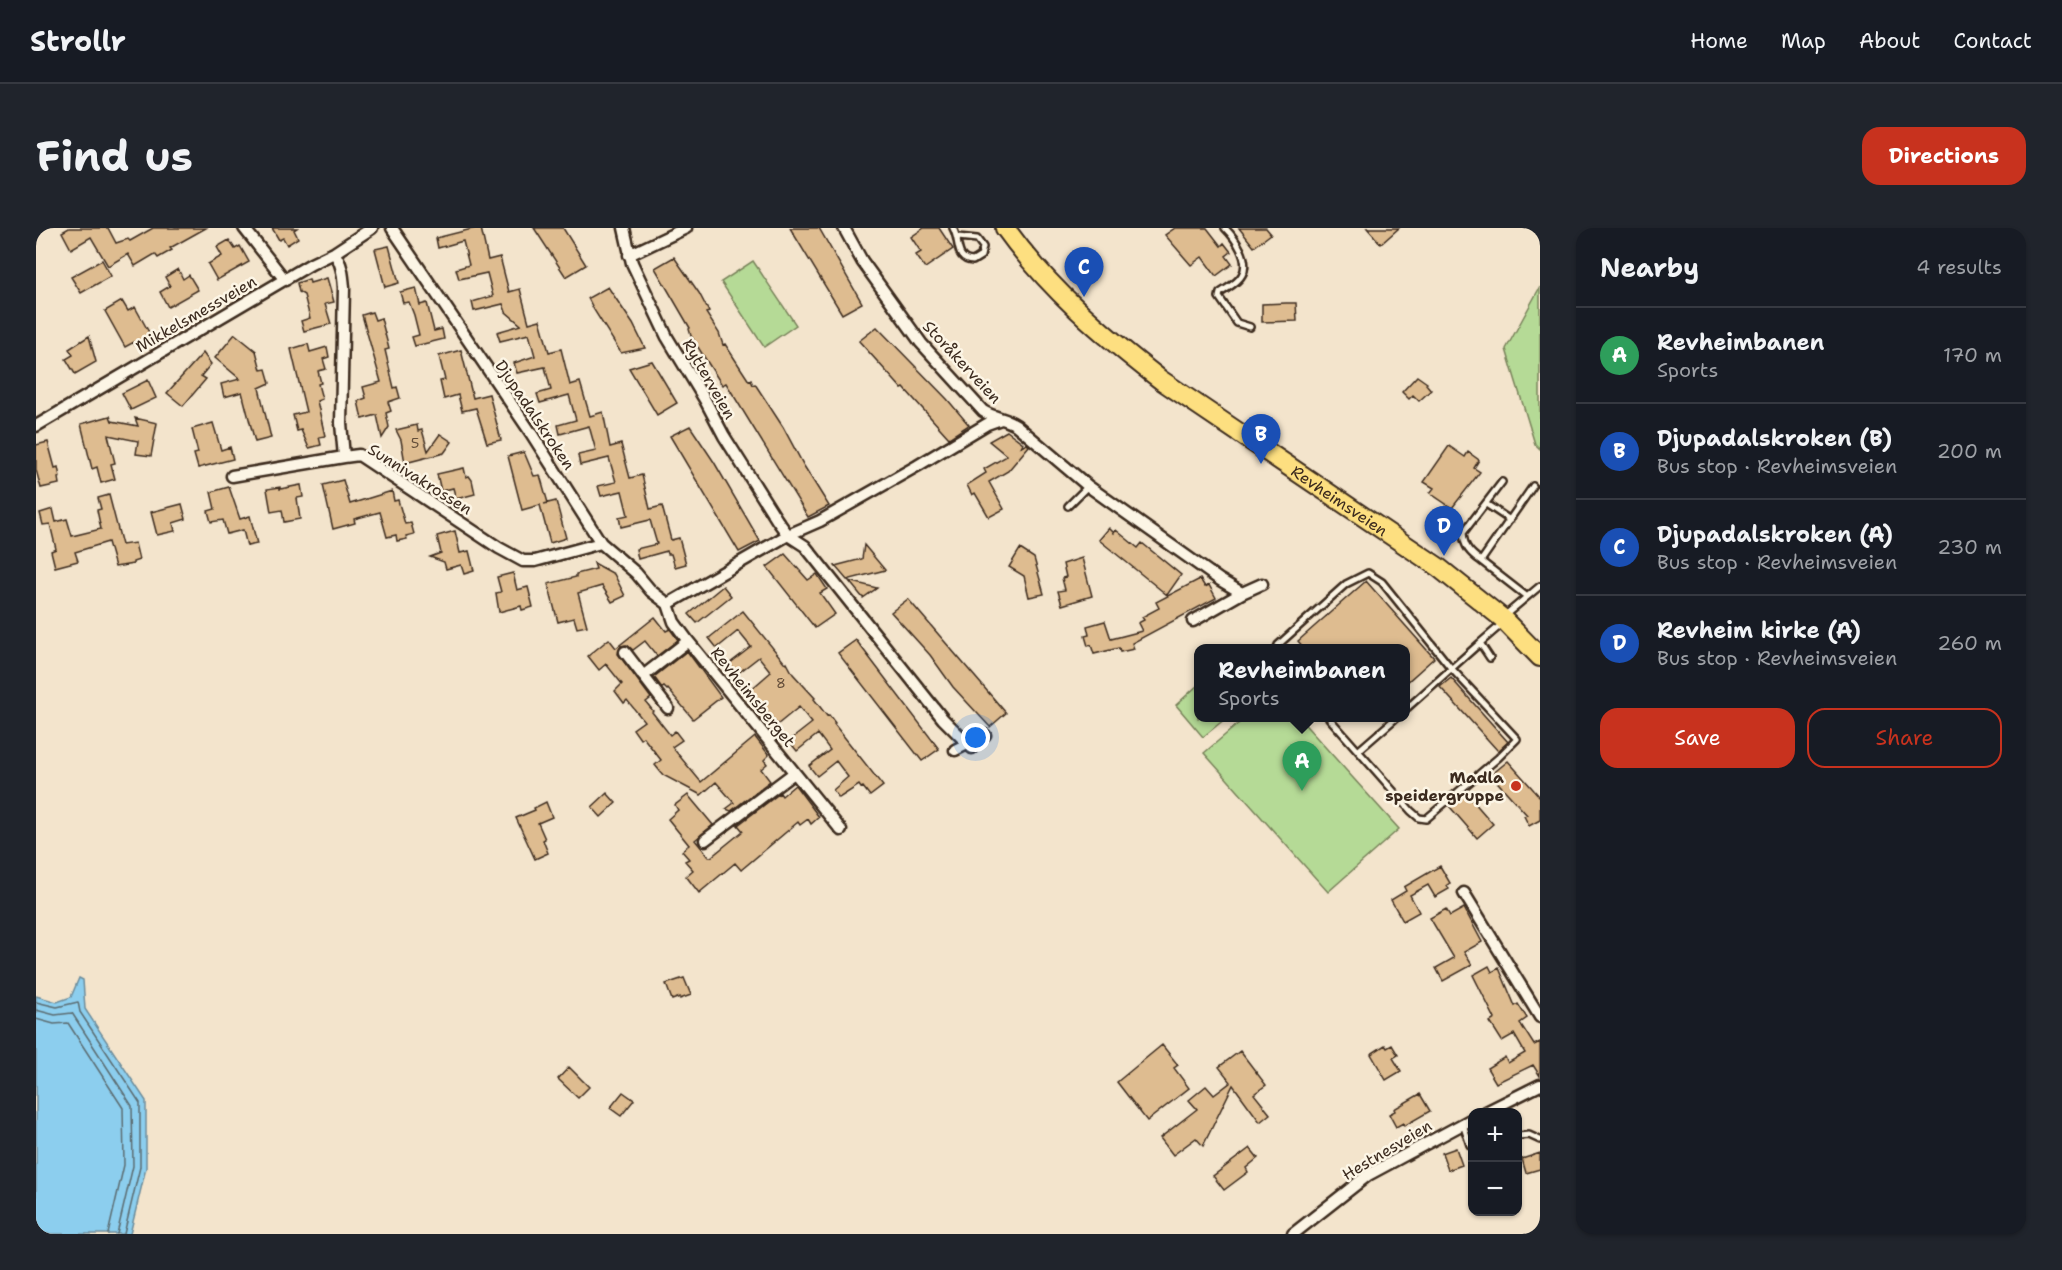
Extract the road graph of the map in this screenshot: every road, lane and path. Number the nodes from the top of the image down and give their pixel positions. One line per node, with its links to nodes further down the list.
1 (244, 228): 13 (street)
2 (372, 228): 11 (street, Mikkelsmessveien)
3 (392, 228): 26 (street, Djupadalskroken)
4 (624, 228): 12 (street, Rytterveien)
5 (686, 228): 12 (street)
6 (844, 228): 15 (street, Storåkerveien)
7 (953, 228): 10 (lane)
8 (1005, 228): 33 (main road, Revheimsveien)
9 (1225, 228): 14 (lane)
10 (958, 237): 10 (lane)
11 (334, 253): 13 (street, Mikkelsmessveien); 17 (street, Sunnivakrossen)
12 (629, 255): 25 (street, Rytterveien)
13 (285, 280): 16 (street, Mikkelsmessveien)
14 (1250, 327)
15 (1001, 419): 20 (street, Storåkerveien); 25 (street)
16 (36, 426)
17 (344, 457): 18 (street); 26 (street, Sunnivakrossen)
18 (232, 476)
19 (1502, 482): 22 (lane)
20 (1088, 486): 23 (lane); 30 (street, Storåkerveien)
21 (1533, 486): 24 (lane)
22 (1486, 504): 24 (lane); 27 (lane)
23 (1068, 506)
24 (1510, 520): 27 (lane)
25 (788, 535): 32 (street); 48 (street, Rytterveien)
26 (601, 543): 32 (street, Djupadalskroken)
27 (1481, 561): 31 (lane)
28 (1262, 584): 30 (street)
29 (1540, 586): 31 (lane)
30 (1242, 593): 34 (street)
31 (1526, 596): 33 (lane)
32 (668, 604): 35 (street, Revheimsberget)
33 (1503, 619): 36 (lane); 39 (main road, Revheimsveien)
34 (1193, 621)
35 (688, 641): 42 (street, Revheimsberget); 51 (street, Revheimsberget)
36 (1480, 643): 40 (lane); 41 (lane)
37 (1279, 644): 41 (lane)
38 (625, 652): 42 (street)
39 (1540, 657)
40 (1490, 658)
41 (1451, 668): 43 (lane); 50 (lane)
42 (643, 676): 44 (street)
43 (1410, 705)
44 (668, 708)
45 (1333, 722): 50 (lane)
46 (1390, 722): 50 (lane)
47 (985, 735): 48 (street)
48 (970, 745): 49 (street)
49 (955, 750)
50 (1358, 751)
51 (794, 773): 52 (street, Revheimsberget); 53 (street, Revheimsberget)
52 (842, 830)
53 (705, 840)
54 (1464, 893): 55 (street)
55 (1540, 1017)
56 (1540, 1085): 57 (street)
57 (1496, 1108)
58 (1468, 1122): 61 (street, Hestnesveien)
59 (1522, 1136): 60 (lane)
60 (1540, 1140)
61 (1293, 1234)

